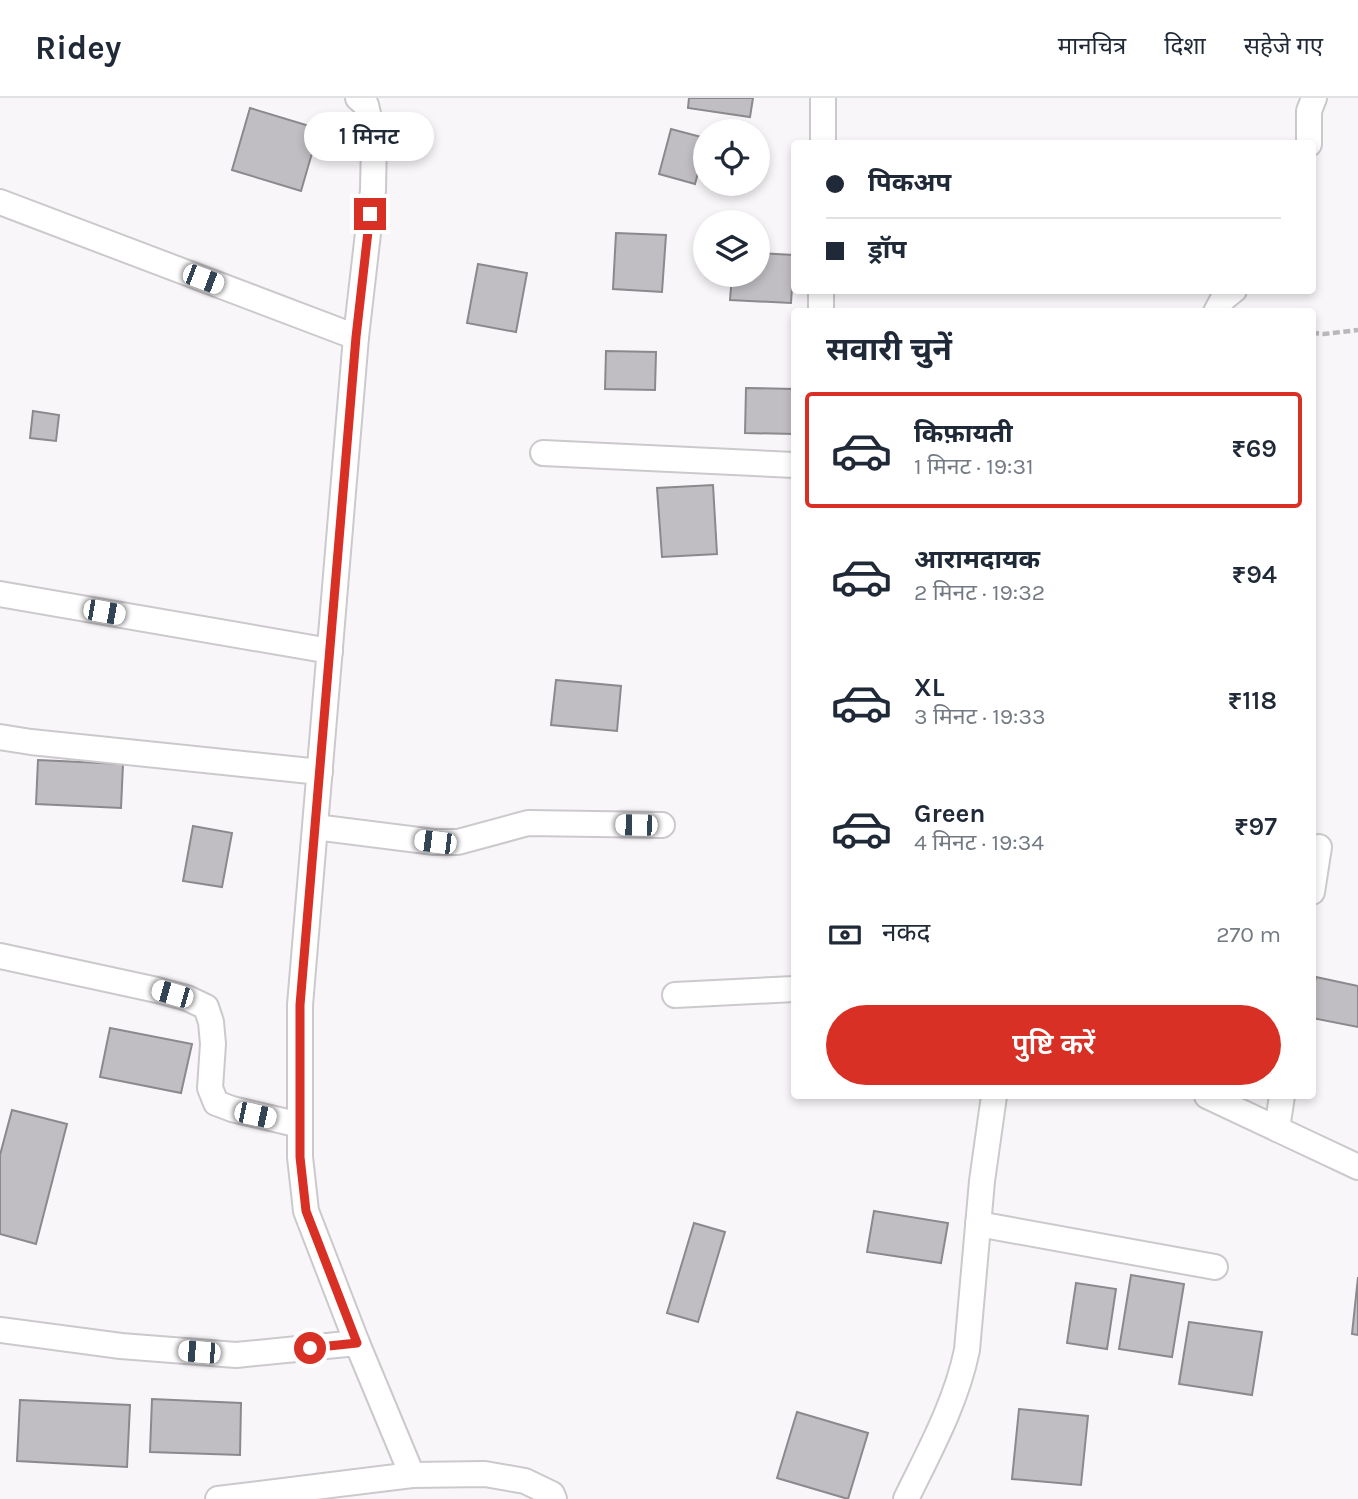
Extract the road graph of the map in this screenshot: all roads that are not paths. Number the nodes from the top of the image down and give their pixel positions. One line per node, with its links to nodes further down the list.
1 (358, 98): 9 (street)
2 (824, 98): 4 (street)
3 (1314, 98): 5 (street)
4 (823, 140)
5 (1309, 140)
6 (0, 202): 9 (street)
7 (1229, 294): 8 (street)
8 (1218, 308)
9 (356, 337): 13 (street)
10 (543, 453): 11 (street)
11 (791, 466)
12 (0, 594): 13 (street)
13 (330, 651): 15 (street)
14 (0, 737): 15 (street)
15 (320, 772): 17 (street)
16 (662, 825): 17 (street)
17 (315, 827): 26 (street)
18 (1319, 847): 19 (street)
19 (1316, 866)
20 (0, 956): 26 (street)
21 (791, 989): 22 (street)
22 (675, 995)
23 (994, 1099): 29 (street)
24 (1213, 1099): 27 (street)
25 (1282, 1099): 27 (street)
26 (300, 1125): 32 (street)
27 (1277, 1129): 28 (street)
28 (1358, 1167)
29 (978, 1224): 30 (street); 36 (street)
30 (1215, 1268)
31 (0, 1330): 32 (street)
32 (357, 1343): 33 (street)
33 (412, 1475): 34 (street); 35 (street)
34 (218, 1499)
35 (554, 1499)
36 (906, 1499)

